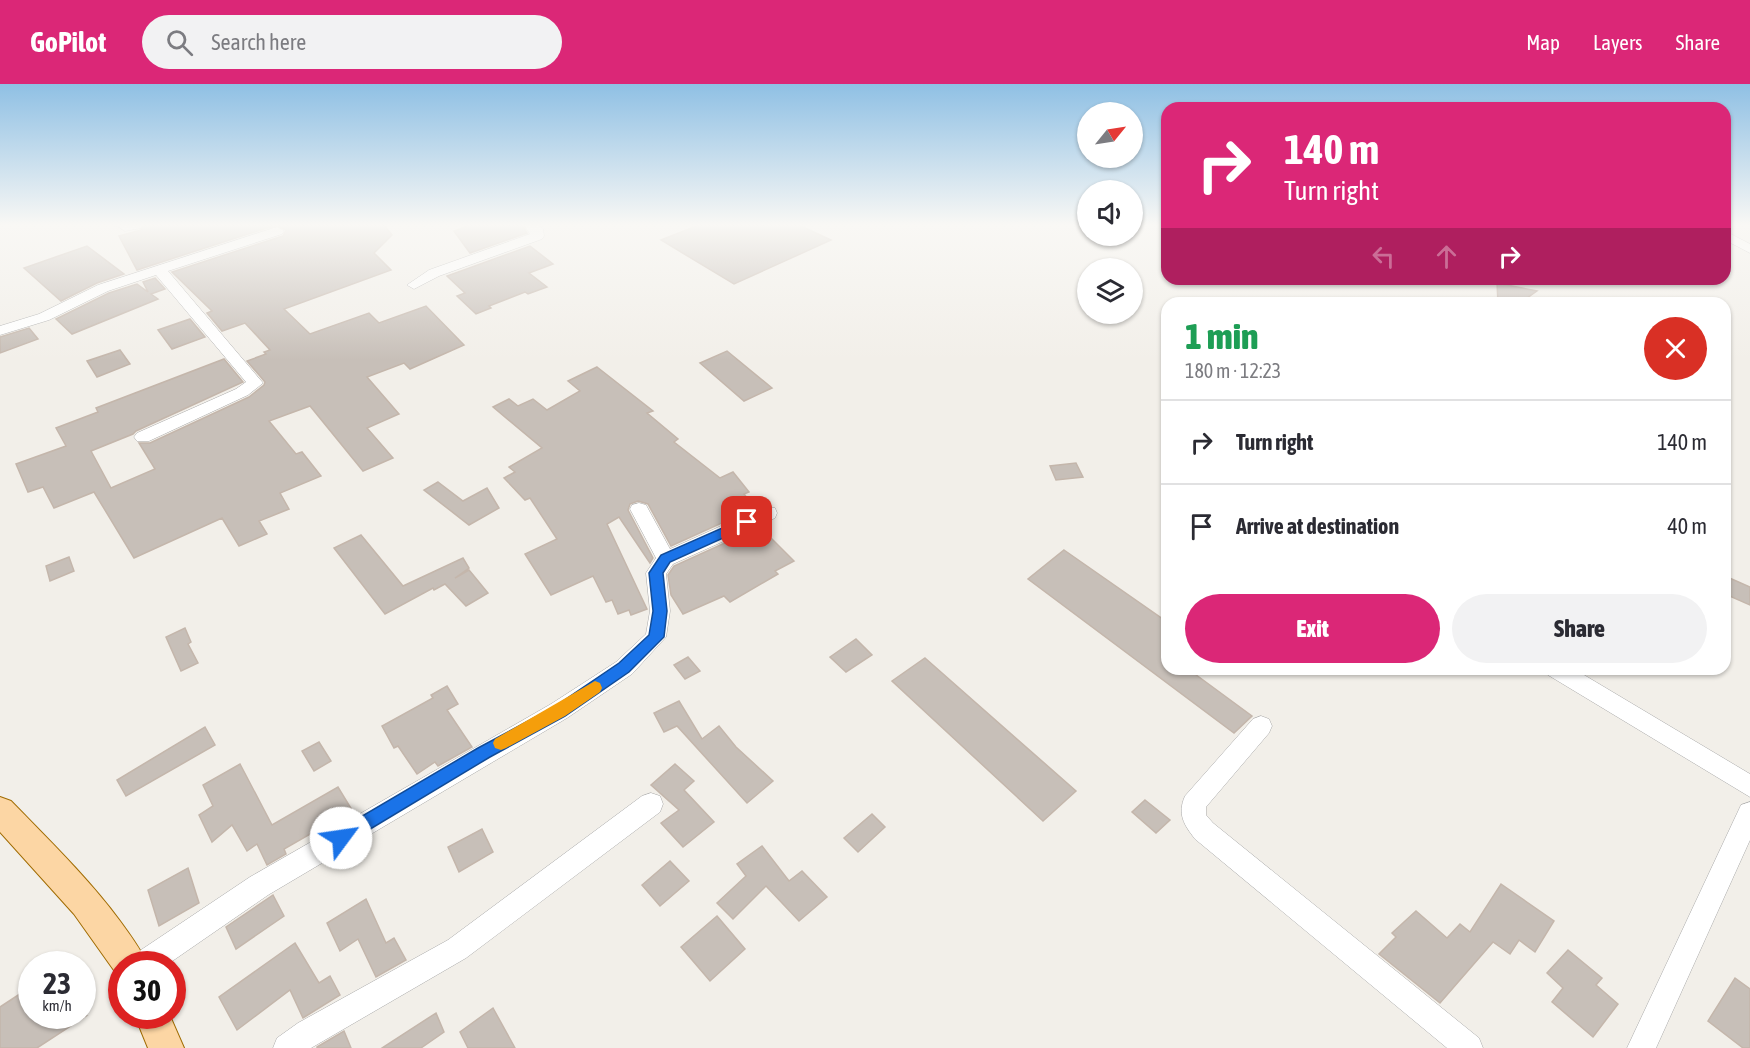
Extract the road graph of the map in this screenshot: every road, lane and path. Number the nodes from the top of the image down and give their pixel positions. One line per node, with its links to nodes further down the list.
1 (159, 270): 4 (street); 5 (street)
2 (442, 270): 3 (street)
3 (414, 285)
4 (0, 331)
5 (143, 437)
6 (639, 509): 8 (street)
7 (768, 513): 8 (street)
8 (666, 558): 16 (street)
9 (1566, 675): 11 (street)
10 (1261, 726): 20 (street)
11 (1750, 786)
12 (651, 804): 19 (street)
13 (0, 811): 15 (main road)
14 (1750, 813): 21 (street)
15 (122, 951)
16 (164, 951)
17 (157, 1029): 18 (main road)
18 (165, 1048)
19 (287, 1048)
20 (1469, 1048)
21 (1641, 1048)

